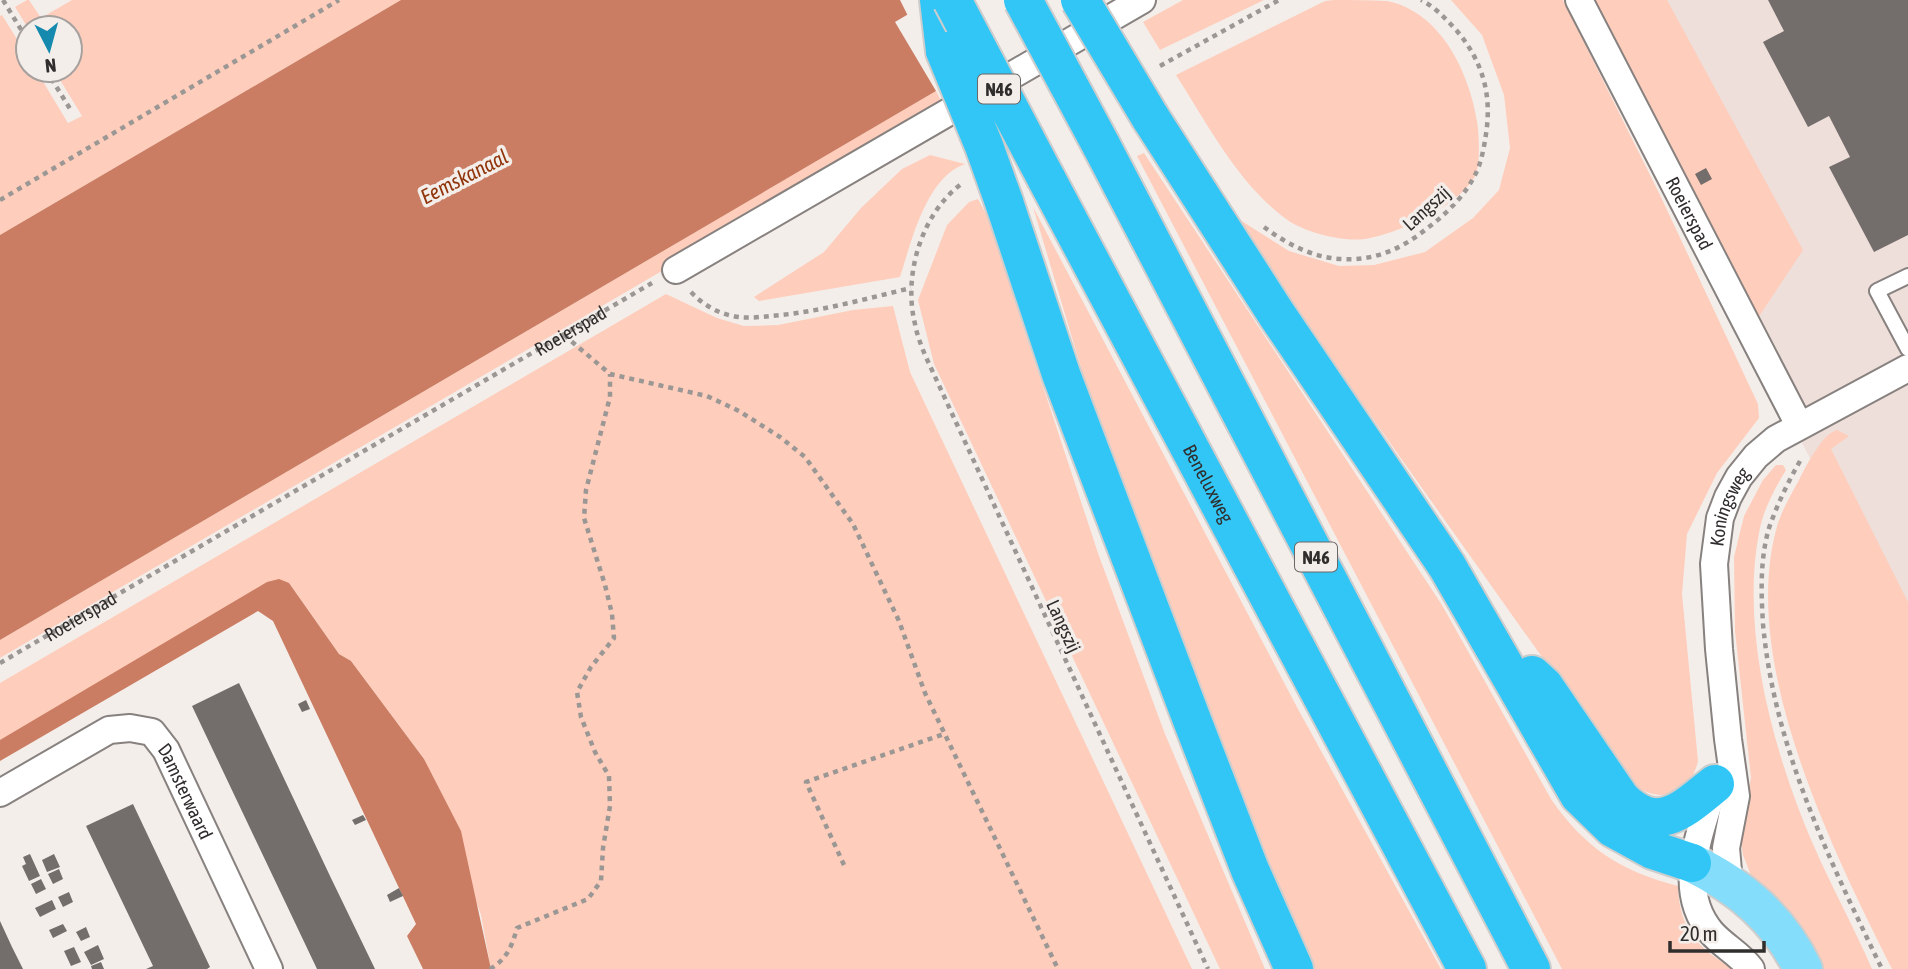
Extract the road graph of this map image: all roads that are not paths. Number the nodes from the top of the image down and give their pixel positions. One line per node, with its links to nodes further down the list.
1 (939, 0): 19 (highway, N46, bridge)
2 (952, 0): 20 (highway, Beneluxweg / N46, bridge)
3 (1023, 0): 21 (highway, N46, bridge)
4 (1080, 0): 12 (highway, bridge)
5 (1142, 0): 7 (street)
6 (1579, 0): 11 (street, Roeierspad)
7 (676, 270)
8 (1908, 276): 9 (lane)
9 (1908, 349)
10 (1908, 368): 11 (street, Koningsweg)
11 (1799, 425): 13 (street, Koningsweg)
12 (1485, 631): 14 (highway); 16 (highway)
13 (1728, 738): 14 (street, Koningsweg); 17 (street, Koningsweg)
14 (1715, 784): 16 (street, Koningsweg)
15 (0, 793): 18 (street, Damsterwaard)
16 (1692, 863): 17 (main road); 22 (street)
17 (1729, 882): 23 (main road)
18 (269, 969)
19 (1294, 969)
20 (1467, 969)
21 (1531, 969)
22 (1751, 969)
23 (1803, 969)

